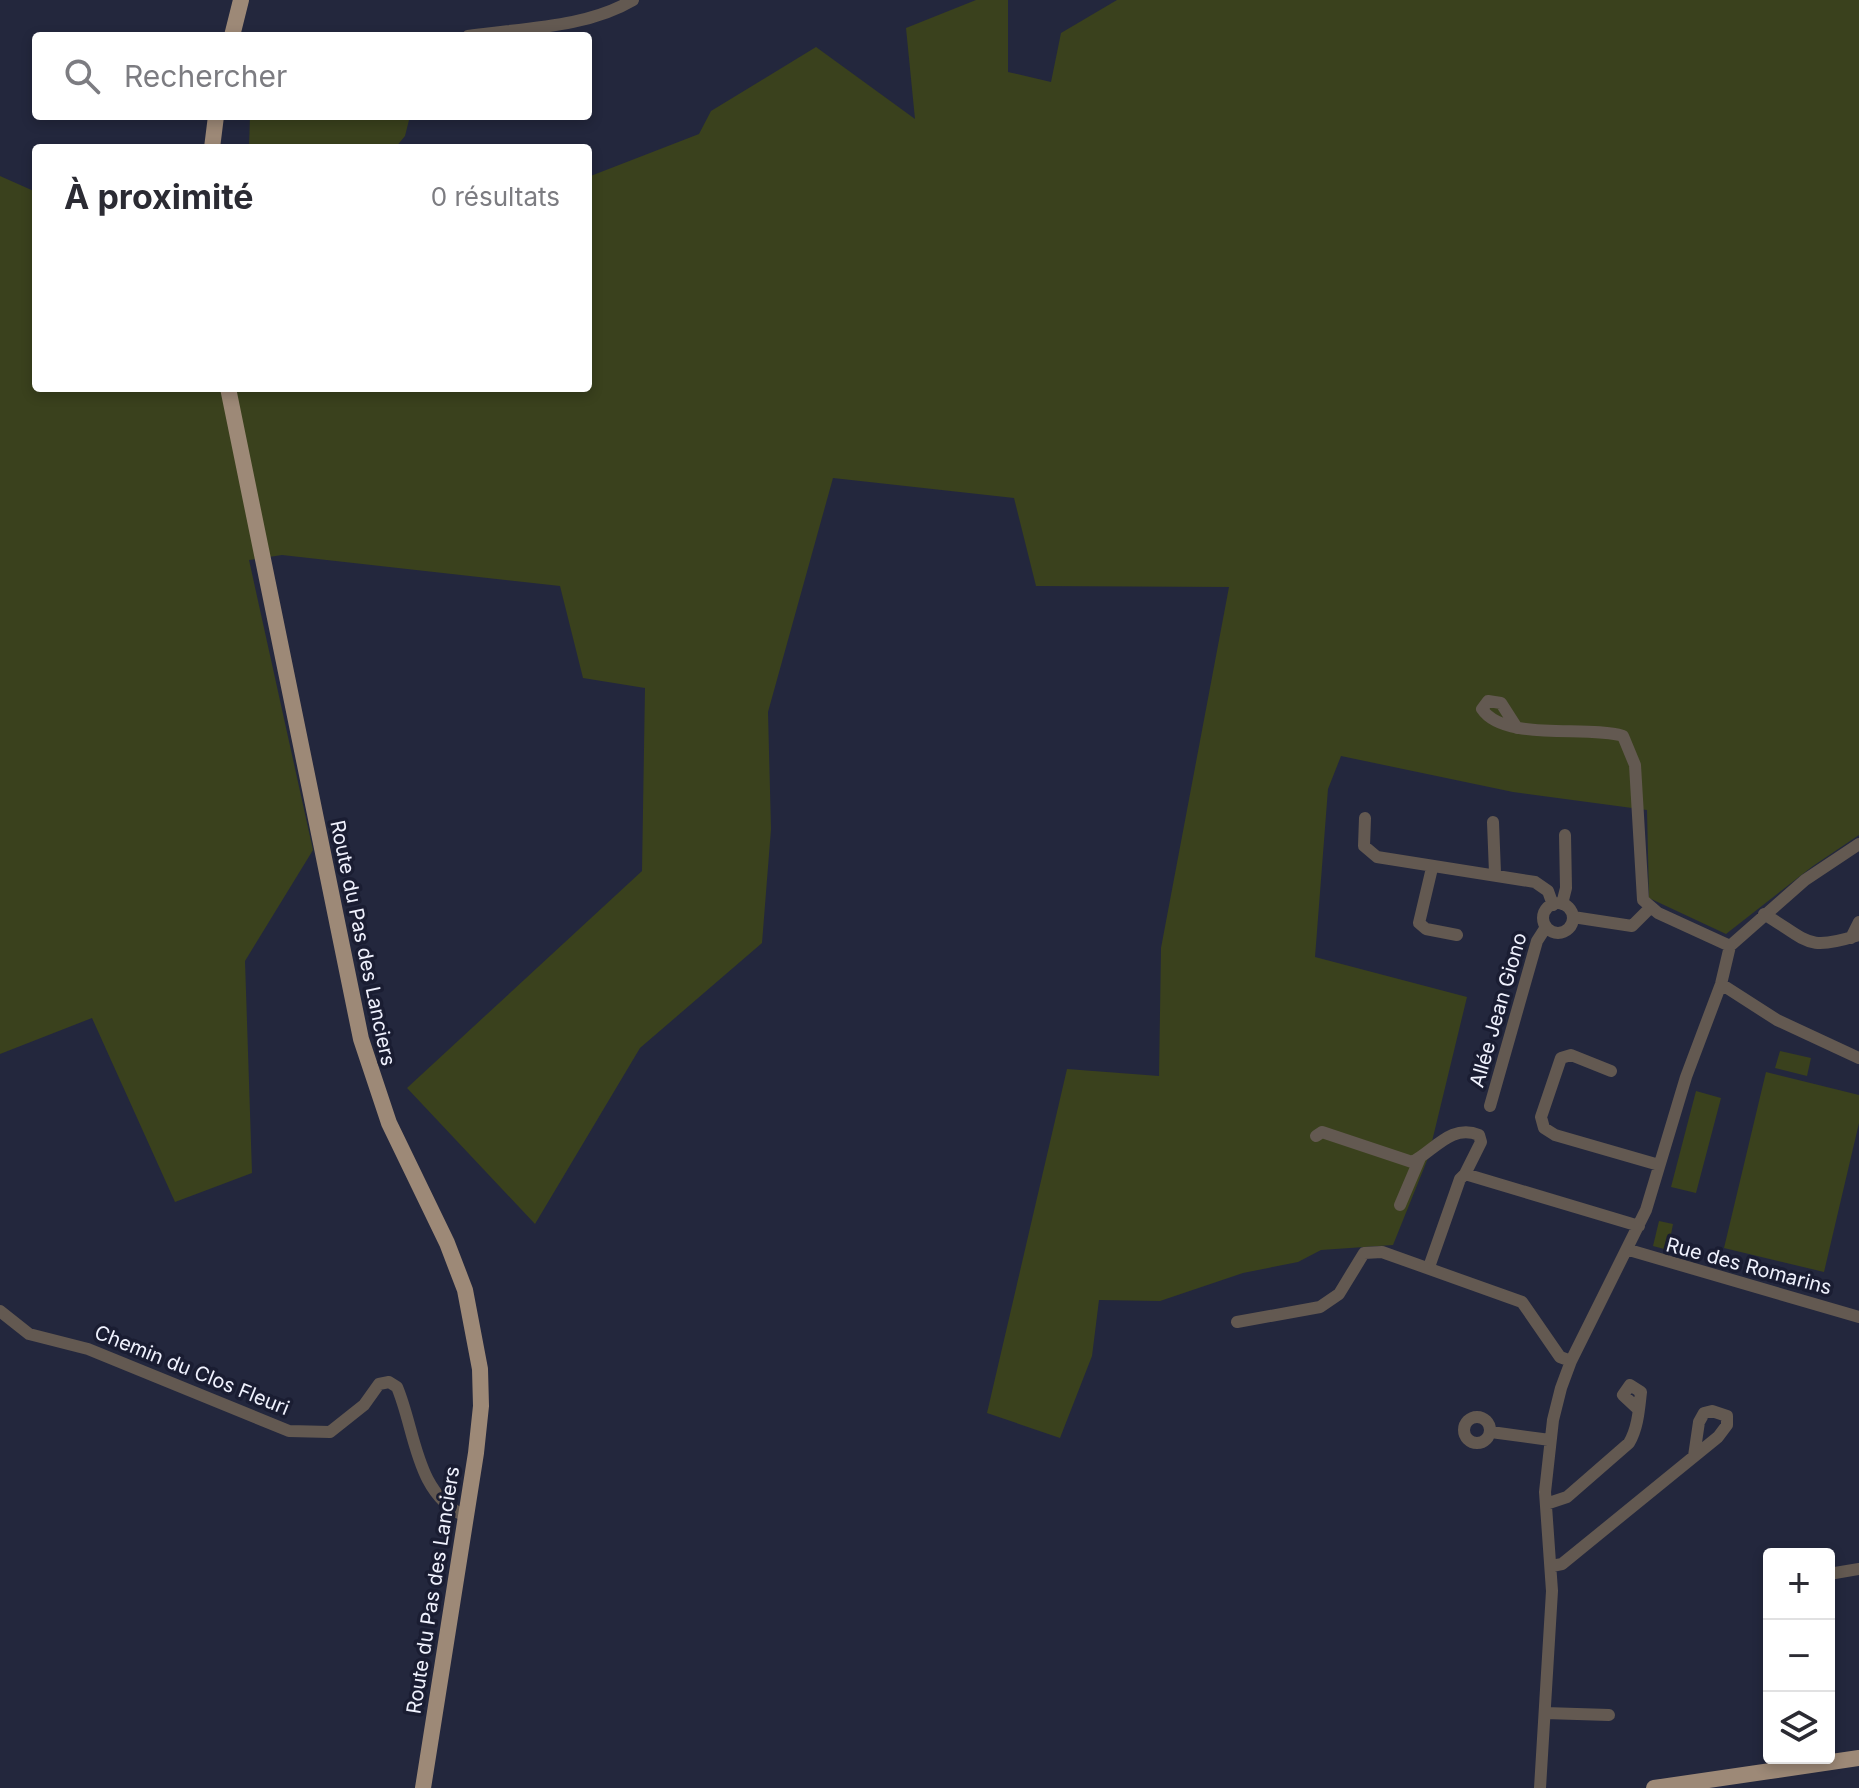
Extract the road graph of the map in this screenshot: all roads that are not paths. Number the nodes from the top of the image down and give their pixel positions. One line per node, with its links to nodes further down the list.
1 (241, 0): 3 (main road)
2 (633, 0): 4 (street)
3 (233, 32)
4 (495, 32)
5 (216, 120): 6 (main road)
6 (212, 144)
7 (229, 392): 45 (main road, Route du Pas des Lanciers)
8 (1517, 728): 16 (street)
9 (1365, 818): 13 (street)
10 (1493, 822): 14 (street)
11 (1565, 835): 15 (street)
12 (1859, 844): 17 (street)
13 (1432, 868): 14 (street); 21 (street)
14 (1495, 873): 15 (street)
15 (1558, 904): 18 (street); 20 (street)
16 (1650, 908): 18 (street); 23 (street)
17 (1764, 914): 22 (street); 23 (street)
18 (1573, 917): 20 (street)
19 (1859, 922): 22 (street)
20 (1546, 927): 27 (street, Allée Jean Giono)
21 (1457, 935)
22 (1855, 937)
23 (1730, 946): 24 (street)
24 (1721, 984): 25 (street); 30 (street)
25 (1859, 1058)
26 (1611, 1071): 30 (street)
27 (1490, 1106)
28 (1316, 1136): 29 (street)
29 (1420, 1158): 31 (street); 32 (street)
30 (1659, 1165): 33 (street)
31 (1465, 1174): 33 (street); 35 (street)
32 (1400, 1205)
33 (1639, 1226): 34 (street)
34 (1629, 1250): 37 (street, Rue des Romarins); 39 (street)
35 (1429, 1267): 38 (street); 39 (street)
36 (0, 1311): 45 (street, Chemin du Clos Fleuri)
37 (1859, 1317)
38 (1237, 1322)
39 (1571, 1361): 42 (street)
40 (1638, 1409): 44 (street)
41 (1491, 1432): 42 (street)
42 (1550, 1440): 44 (street)
43 (1694, 1456): 46 (street)
44 (1546, 1504): 46 (street)
45 (465, 1516): 53 (main road, Route du Pas des Lanciers)
46 (1552, 1566): 49 (street)
47 (1859, 1569): 48 (street)
48 (1835, 1573)
49 (1545, 1713): 50 (street); 54 (street)
50 (1609, 1715)
51 (1859, 1758): 52 (main road)
52 (1676, 1786): 55 (main road)
53 (423, 1788)
54 (1540, 1788)
55 (1654, 1788)

